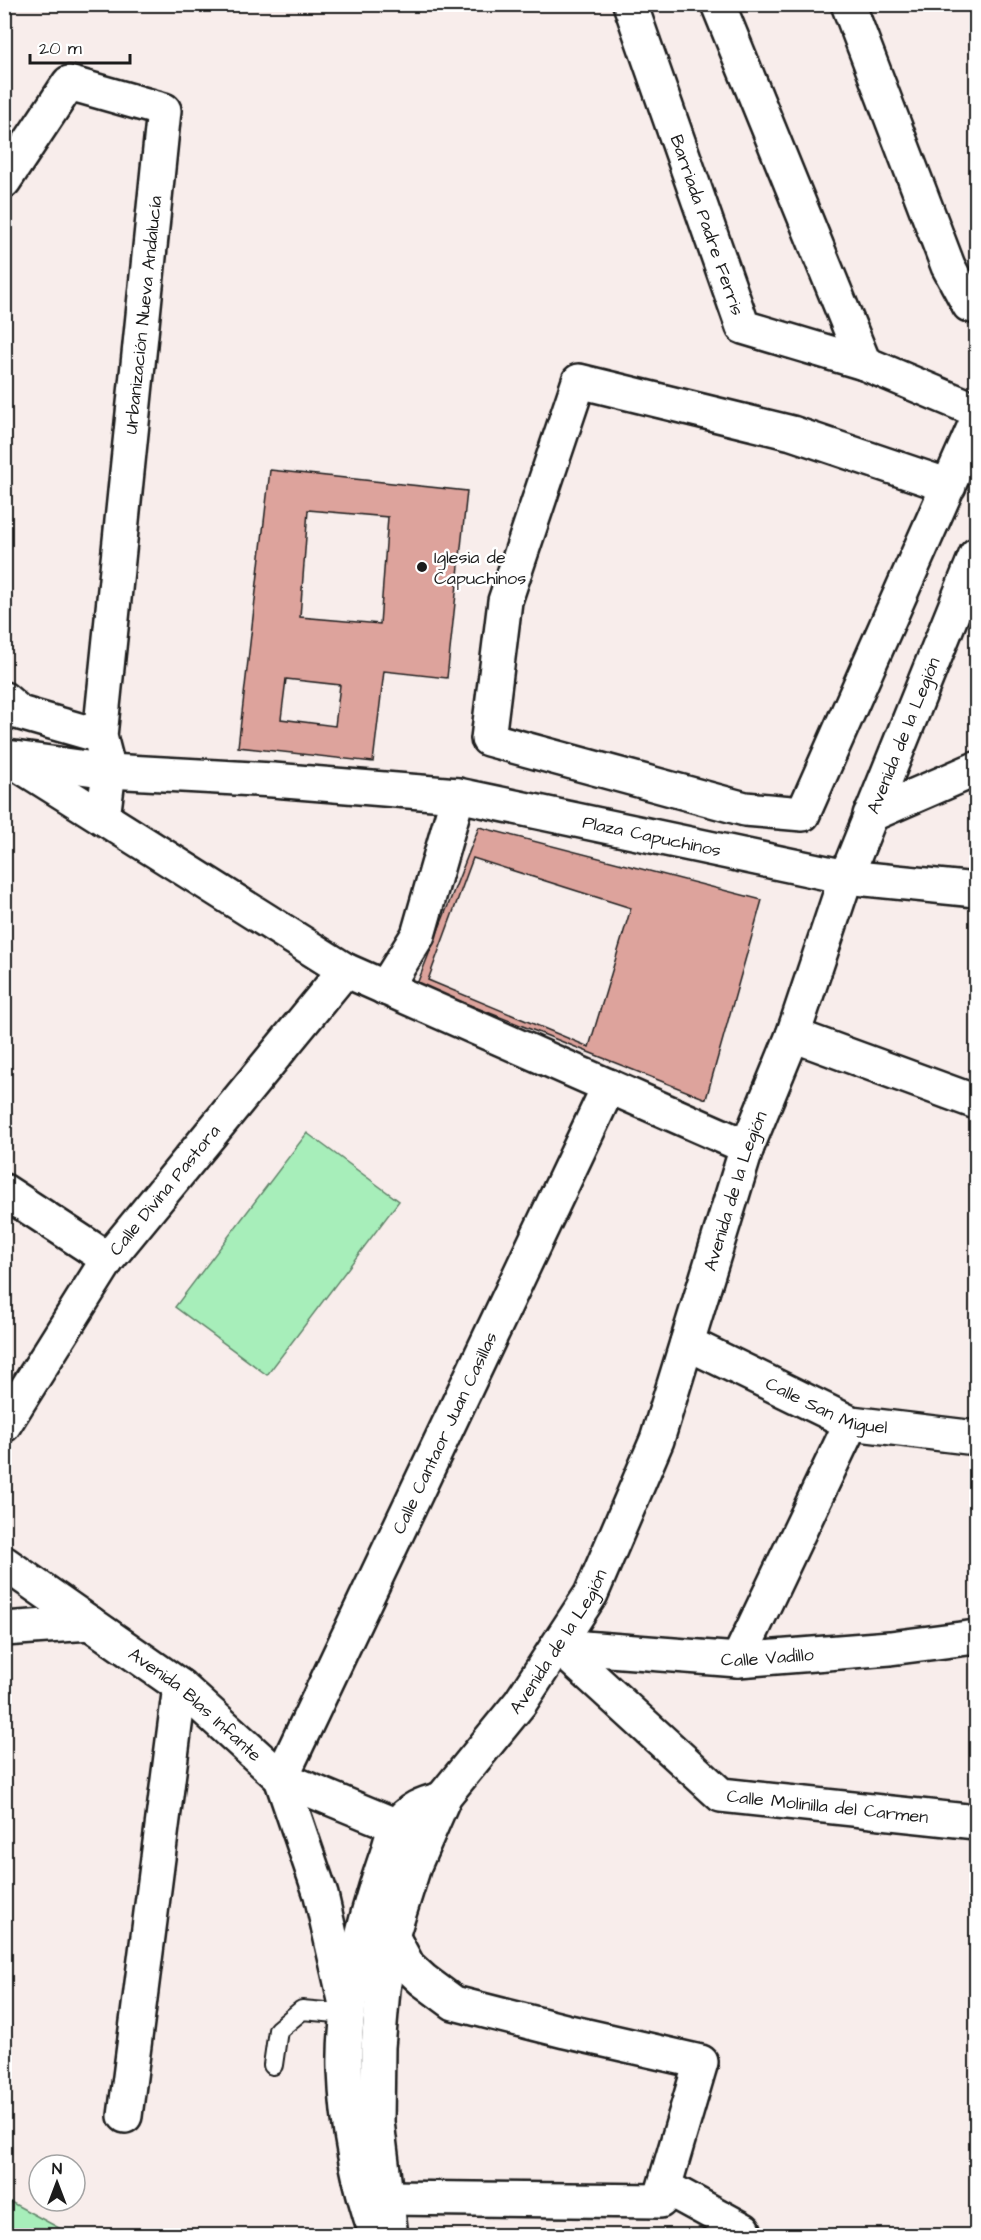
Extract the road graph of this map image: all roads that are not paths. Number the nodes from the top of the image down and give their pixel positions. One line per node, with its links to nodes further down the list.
1 (630, 4): 6 (street, Barriada Padre Ferris)
2 (718, 4): 6 (street)
3 (848, 4): 5 (street)
4 (4, 182): 12 (street, Urbanización Nueva Andalucía)
5 (976, 307)
6 (864, 363): 7 (street, Barriada Padre Ferris)
7 (976, 410)
8 (976, 423): 9 (street)
9 (949, 486): 9 (street)
10 (976, 555): 17 (street, Avenida de la Legión)
11 (4, 699): 12 (street)
12 (100, 736): 15 (street, Urbanización Nueva Andalucía)
13 (6, 756): 15 (street, Plaza Capuchinos); 18 (street, Plaza Capuchinos)
14 (976, 769): 17 (street)
15 (109, 771): 16 (street, Plaza Capuchinos); 18 (street)
16 (458, 795): 19 (street, Plaza Capuchinos); 22 (street)
17 (870, 815): 19 (street, Avenida de la Legión)
18 (103, 818): 21 (street, Plaza Capuchinos)
19 (846, 878): 20 (street, Plaza Capuchinos); 23 (street, Avenida de la Legión)
20 (976, 890)
21 (345, 970): 22 (street, Plaza Capuchinos); 28 (street, Calle Divina Pastora)
22 (385, 988): 24 (street, Plaza Capuchinos)
23 (793, 1035): 25 (street); 26 (street, Avenida de la Legión)
24 (609, 1086): 26 (street, Plaza Capuchinos); 40 (street, Calle Cantaor Juan Casillas)
25 (976, 1102)
26 (747, 1148): 29 (street, Avenida de la Legión)
27 (4, 1191): 28 (street)
28 (108, 1259): 31 (street, Calle Divina Pastora)
29 (687, 1343): 30 (street, Calle San Miguel); 37 (street, Avenida de la Legión)
30 (851, 1423): 32 (street, Calle San Miguel); 38 (street)
31 (4, 1425)
32 (976, 1438)
33 (4, 1563): 34 (street, Avenida Blas Infante)
34 (90, 1623): 35 (street); 39 (street, Avenida Blas Infante)
35 (4, 1629)
36 (976, 1637): 38 (street, Calle Vadillo)
37 (558, 1646): 38 (street, Calle Vadillo); 41 (street, Avenida de la Legión); 42 (street, Calle Molinilla del Carmen)
38 (738, 1660)
39 (180, 1686): 40 (street, Avenida Blas Infante); 47 (street)
40 (281, 1778): 43 (street, Avenida Blas Infante); 45 (street)
41 (442, 1799): 43 (street); 44 (street, Avenida de la Legión)
42 (976, 1822)
43 (397, 1826): 44 (street, Avenida de la Legión); 45 (street)
44 (394, 1928): 48 (street); 49 (street, Avenida de la Legión)
45 (348, 2014): 46 (lane); 51 (street)
46 (273, 2065)
47 (125, 2116)
48 (665, 2187): 49 (street); 50 (street)
49 (388, 2198): 52 (street, Avenida de la Legión)
50 (744, 2230)
51 (377, 2235)
52 (391, 2235)

